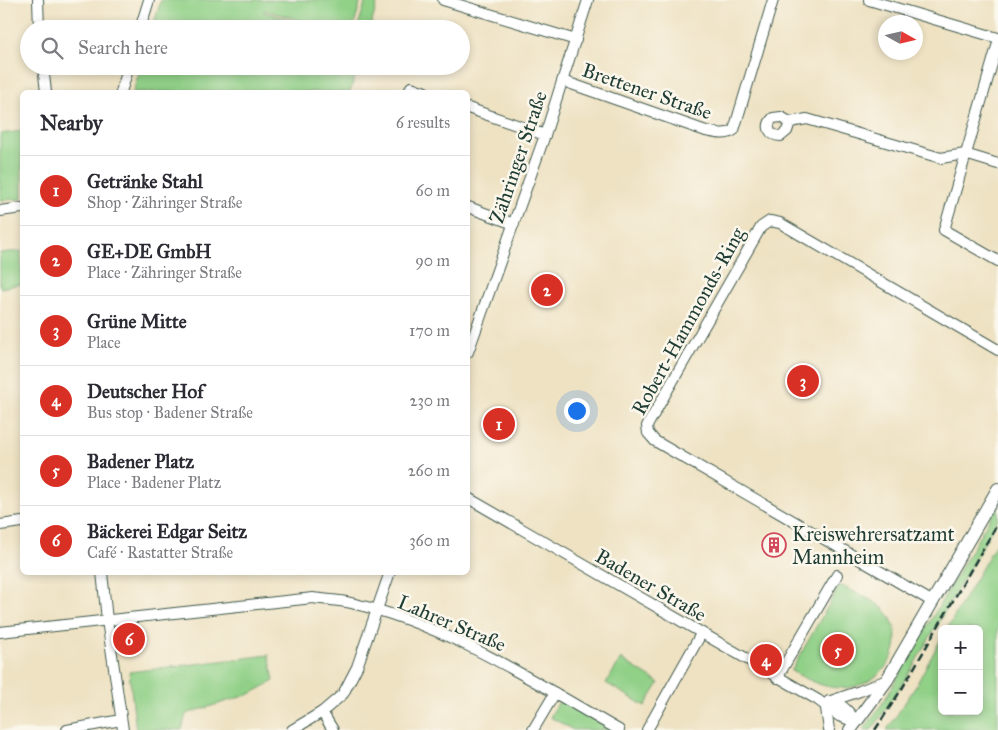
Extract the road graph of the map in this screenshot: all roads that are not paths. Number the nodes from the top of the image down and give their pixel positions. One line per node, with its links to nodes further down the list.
1 (38, 0): 7 (street)
2 (149, 0): 8 (street)
3 (443, 0): 10 (street)
4 (588, 0): 10 (street, Zähringer Straße)
5 (773, 0): 14 (street, Brettener Straße)
6 (869, 0): 9 (street)
7 (39, 20)
8 (143, 20)
9 (998, 38)
10 (576, 40): 14 (street, Zähringer Straße)
11 (998, 43): 20 (street)
12 (44, 75): 15 (street)
13 (126, 75): 16 (street)
14 (563, 81): 19 (street, Zähringer Straße)
15 (46, 90)
16 (122, 90)
17 (470, 109): 19 (street)
18 (790, 122): 20 (street)
19 (545, 135): 25 (street, Zähringer Straße)
20 (965, 154): 21 (street); 26 (street)
21 (998, 164)
22 (20, 208): 24 (street)
23 (470, 208): 25 (street)
24 (0, 211)
25 (514, 224): 28 (street, Zähringer Straße)
26 (998, 261)
27 (470, 317): 28 (street)
28 (478, 320): 29 (street, Zähringer Straße)
29 (470, 346)
30 (998, 350): 38 (street, Robert-Hammonds-Ring)
31 (998, 489): 38 (main road)
32 (470, 499): 42 (street, Badener Straße)
33 (20, 522): 34 (street)
34 (0, 525)
35 (102, 575): 40 (street)
36 (389, 575): 39 (street)
37 (837, 575): 43 (street)
38 (933, 602): 44 (main road)
39 (378, 610): 40 (street, Lahrer Straße); 45 (street, Lahrer Straße); 47 (street)
40 (106, 620): 41 (street, Lahrer Straße); 48 (street)
41 (0, 632)
42 (701, 634): 43 (street, Badener Straße); 55 (street)
43 (777, 678): 46 (street, Badener Straße)
44 (887, 680): 46 (street); 49 (main road)
45 (555, 693): 53 (street); 54 (street, Lahrer Straße)
46 (825, 703): 49 (street, Badener Straße); 56 (street)
47 (322, 712): 51 (street); 52 (street)
48 (122, 725): 50 (street)
49 (853, 726)
50 (68, 730)
51 (292, 730)
52 (333, 730)
53 (534, 730)
54 (618, 730)
55 (646, 730)
56 (829, 730)

